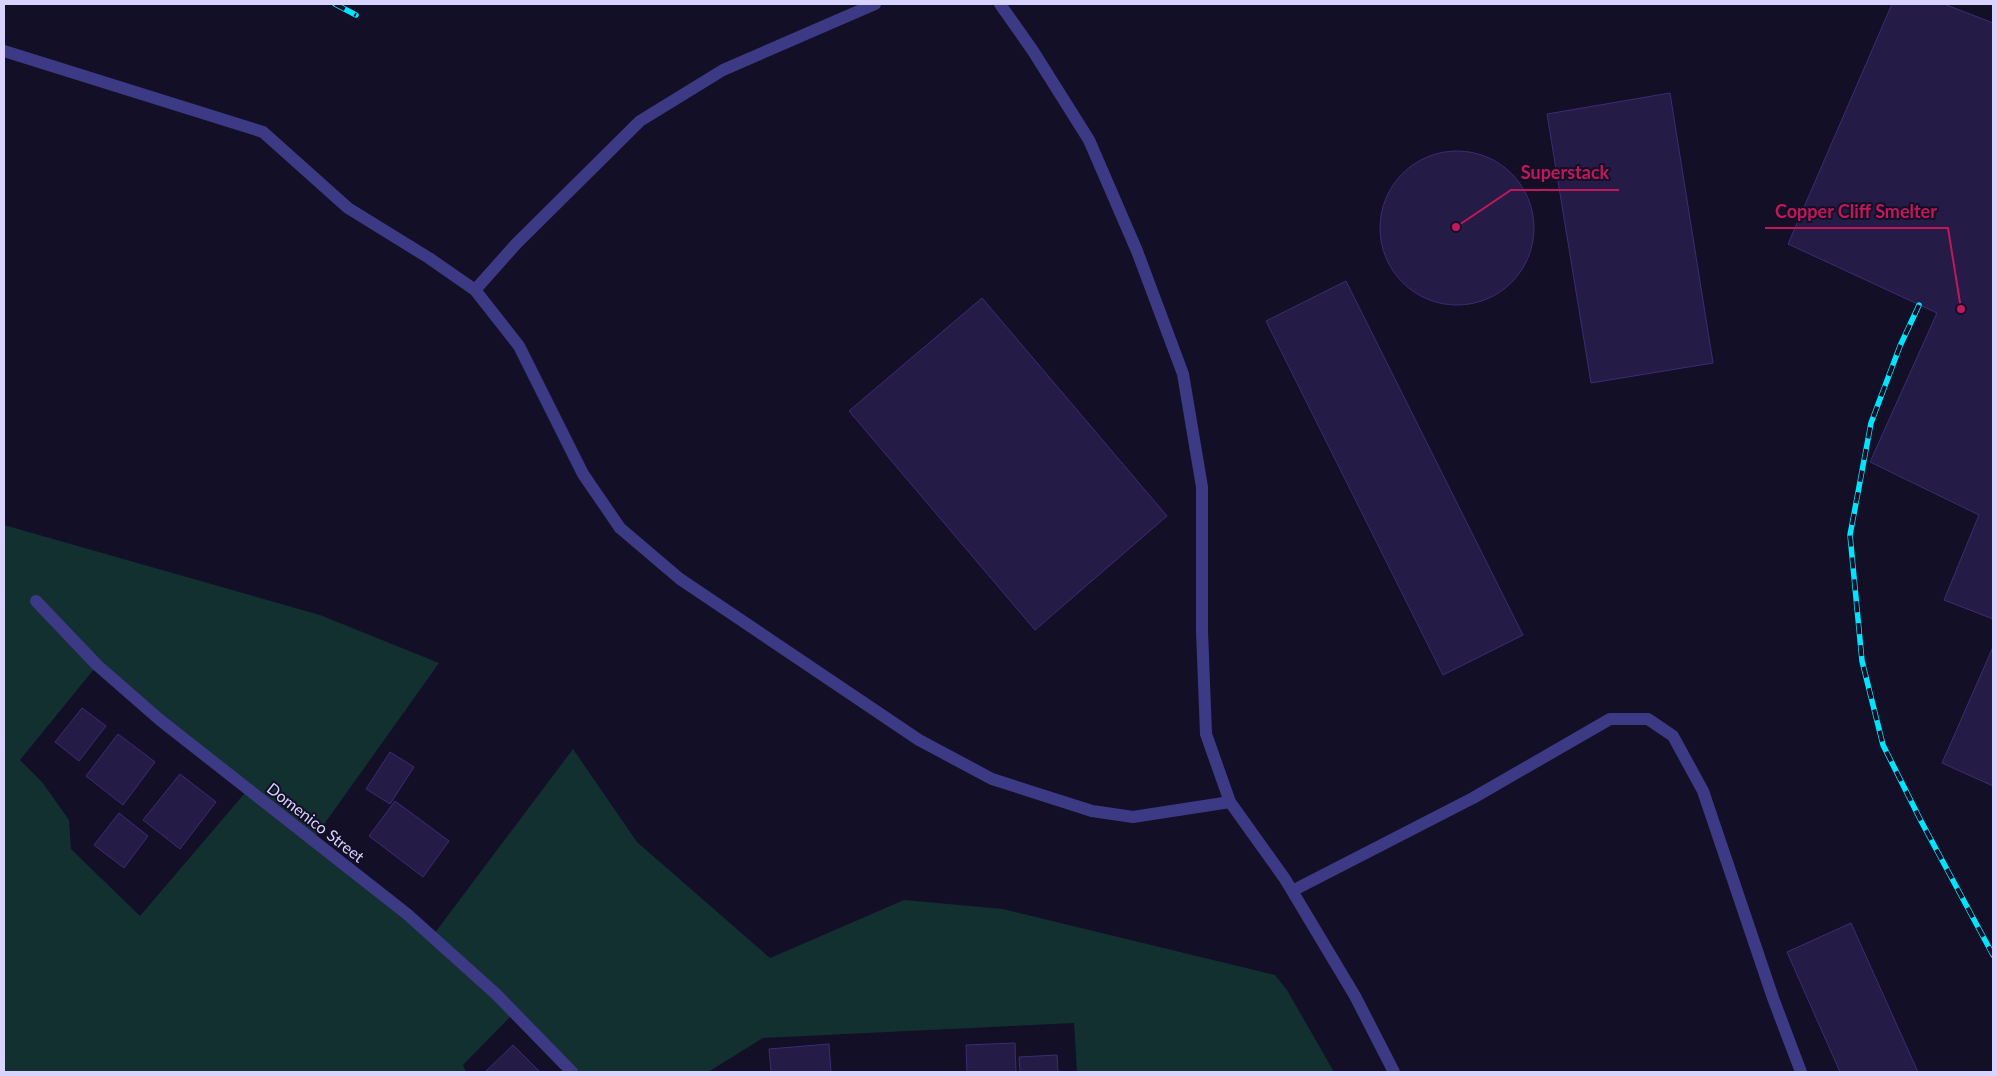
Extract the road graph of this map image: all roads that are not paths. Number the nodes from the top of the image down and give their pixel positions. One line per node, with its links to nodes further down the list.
1 (875, 4): 4 (street)
2 (1000, 4): 6 (street)
3 (4, 51): 4 (street)
4 (475, 290): 6 (street)
5 (36, 601): 8 (street, Domenico Street)
6 (1230, 802): 7 (street)
7 (1292, 891): 9 (street); 10 (street)
8 (572, 1072)
9 (1394, 1072)
10 (1801, 1072)

